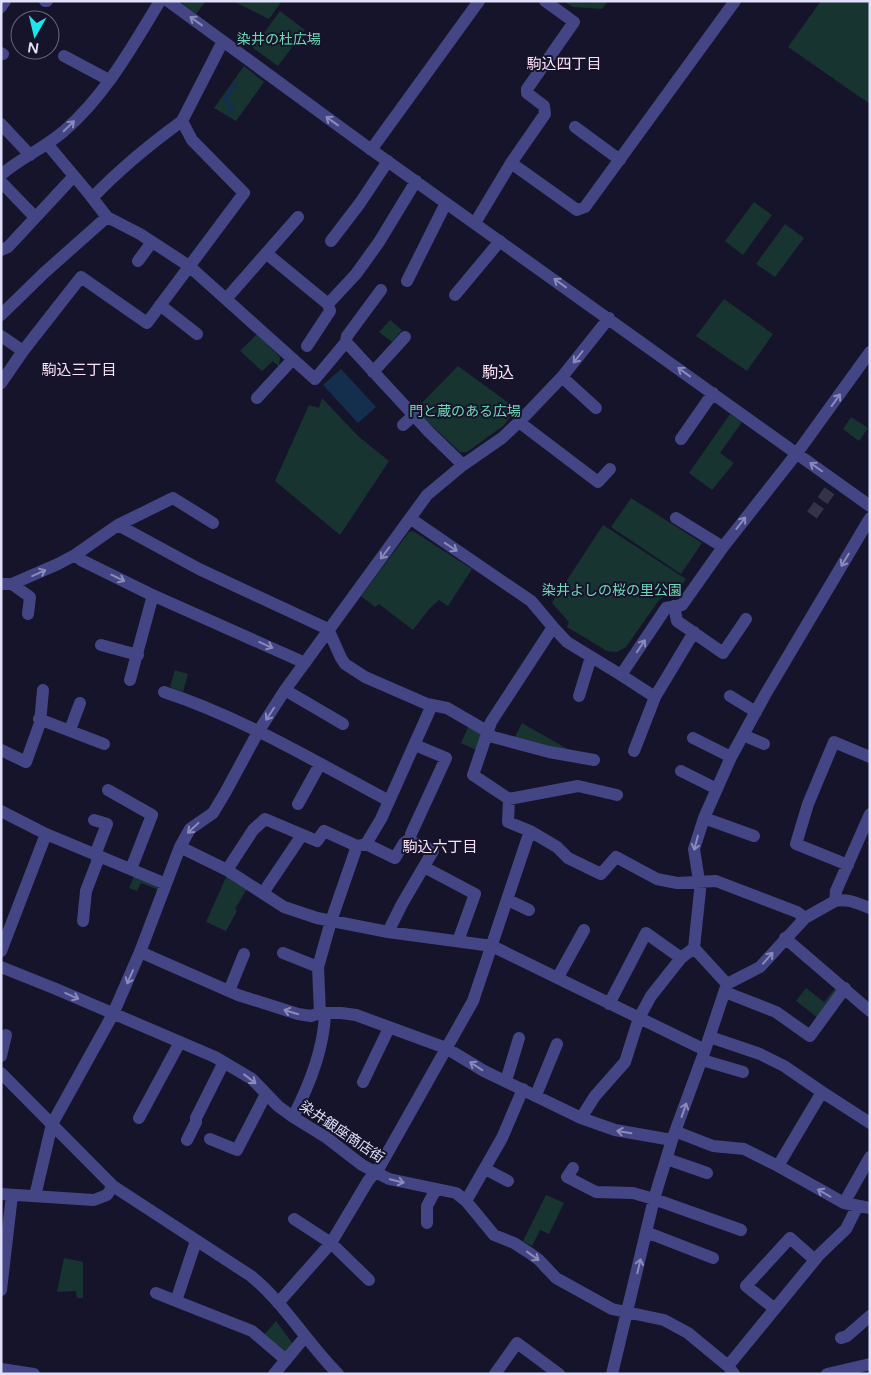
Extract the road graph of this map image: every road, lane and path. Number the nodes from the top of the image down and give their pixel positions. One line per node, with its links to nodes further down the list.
1 (5, 1): 7 (street)
2 (160, 1): 10 (street)
3 (168, 1): 8 (street, one-way to 3)
4 (479, 1): 15 (street)
5 (545, 1): 19 (street)
6 (735, 1): 17 (street)
7 (1, 7)
8 (223, 41): 11 (street); 15 (street, one-way to 8)
9 (64, 56): 10 (street)
10 (109, 80): 14 (street, one-way to 10)
11 (182, 121): 24 (street); 36 (street)
12 (1, 124): 16 (street)
13 (575, 127): 17 (street)
14 (48, 144): 16 (street); 21 (street)
15 (371, 150): 18 (street)
16 (30, 155): 20 (street)
17 (620, 160): 19 (street)
18 (388, 161): 22 (street); 32 (street)
19 (511, 164): 29 (street)
20 (1, 175)
21 (74, 176): 24 (street); 33 (street)
22 (416, 181): 25 (street); 41 (street)
23 (1, 182): 26 (street)
24 (92, 197): 28 (street)
25 (446, 203): 29 (street); 37 (street)
26 (32, 214)
27 (298, 217): 34 (street)
28 (107, 218): 31 (street); 43 (street)
29 (475, 223): 30 (street)
30 (500, 240): 39 (street); 44 (street, one-way to 30)
31 (152, 242): 35 (street); 36 (street)
32 (331, 242)
33 (1, 250)
34 (266, 253): 40 (street); 41 (street)
35 (138, 261)
36 (189, 266): 40 (street); 42 (street)
37 (407, 281)
38 (381, 290): 48 (street)
39 (455, 295)
40 (226, 299): 51 (street)
41 (328, 304): 51 (street)
42 (160, 305): 45 (street); 49 (street)
43 (1, 315)
44 (609, 318): 53 (street, one-way to 53); 55 (street, one-way to 44)
45 (197, 334)
46 (1, 336): 49 (street)
47 (405, 337): 52 (street)
48 (346, 342): 51 (street); 52 (street)
49 (23, 351): 54 (street)
50 (870, 352): 62 (street, one-way to 50)
51 (294, 360): 56 (street)
52 (373, 372): 58 (street)
53 (562, 377): 57 (street); 59 (street)
54 (1, 383)
55 (713, 393): 61 (street); 62 (street)
56 (257, 398)
57 (596, 408)
58 (414, 415): 60 (street); 63 (street)
59 (519, 422): 63 (street); 64 (street)
60 (403, 425)
61 (681, 439)
62 (797, 453): 65 (street, one-way to 62); 71 (street, one-way to 62)
63 (463, 465): 68 (street)
64 (610, 470)
65 (870, 506)
66 (676, 518): 71 (street)
67 (870, 518): 95 (street, one-way to 95)
68 (411, 520): 78 (street, one-way to 78); 79 (street, one-way to 79)
69 (213, 523): 70 (street)
70 (118, 525): 72 (street); 79 (street)
71 (722, 547): 75 (street)
72 (75, 555): 73 (street, one-way to 72); 74 (street, one-way to 74)
73 (7, 584): 76 (street)
74 (153, 595): 82 (street); 84 (street, one-way to 84)
75 (674, 606): 80 (street); 85 (street, one-way to 75)
76 (28, 614)
77 (746, 619): 80 (street)
78 (552, 627): 83 (street); 100 (street)
79 (328, 630): 84 (street); 94 (street)
80 (694, 632): 92 (street)
81 (101, 645): 82 (street)
82 (138, 655): 86 (street)
83 (591, 657): 85 (street); 90 (street)
84 (305, 663): 88 (street)
85 (621, 675): 92 (street)
86 (130, 680)
87 (43, 690): 96 (street)
88 (285, 690): 97 (street); 99 (street, one-way to 99)
89 (164, 692): 99 (street)
90 (579, 696)
91 (730, 696): 95 (street)
92 (655, 697): 107 (street)
93 (80, 703): 98 (street)
94 (432, 705): 100 (street); 105 (street)
95 (756, 712): 101 (street)
96 (39, 719): 98 (street); 106 (street)
97 (343, 724)
98 (70, 730): 103 (street)
99 (258, 732): 111 (street); 129 (street, one-way to 129)
100 (488, 732): 110 (street); 116 (street)
101 (743, 735): 104 (street); 108 (street)
102 (693, 738): 108 (street)
103 (104, 744)
104 (764, 744)
105 (414, 745): 117 (street); 127 (street)
106 (1, 750)
107 (634, 751)
108 (731, 757): 113 (street)
109 (870, 757): 131 (street)
110 (594, 760)
111 (320, 764): 117 (street); 118 (street)
112 (681, 771): 113 (street)
113 (716, 789): 121 (street)
114 (108, 790): 133 (street)
115 (617, 795): 116 (street)
116 (509, 799): 123 (street)
117 (389, 801): 128 (street)
118 (298, 804)
119 (1, 811): 124 (street)
120 (870, 814): 131 (street)
121 (704, 818): 126 (street); 135 (street, one-way to 135)
122 (94, 820): 130 (street)
123 (530, 831): 135 (street); 138 (street)
124 (46, 834): 130 (street); 151 (street)
125 (302, 835): 128 (street); 134 (street); 137 (street)
126 (754, 836)
127 (409, 837): 128 (street); 132 (street)
128 (362, 845): 144 (street)
129 (180, 847): 134 (street); 136 (street)
130 (97, 856): 133 (street); 143 (street)
131 (848, 866): 139 (street)
132 (424, 867): 146 (street); 148 (street)
133 (131, 869): 136 (street)
134 (227, 870): 137 (street)
135 (700, 881): 142 (street); 150 (street)
136 (166, 884): 152 (street)
137 (263, 893): 144 (street)
138 (508, 900): 141 (street); 149 (street)
139 (835, 901): 140 (street); 142 (street)
140 (870, 908)
141 (529, 910)
142 (805, 918): 147 (street)
143 (83, 921)
144 (330, 921): 146 (street); 156 (street)
145 (584, 930): 158 (street)
146 (388, 932): 148 (street)
147 (785, 938): 159 (street, one-way to 147); 160 (street)
148 (458, 941): 149 (street)
149 (492, 946): 158 (street); 173 (street)
150 (694, 948): 155 (street); 159 (street)
151 (1, 951)
152 (140, 952): 161 (street); 165 (street, one-way to 165)
153 (283, 953): 156 (street)
154 (244, 954): 161 (street)
155 (681, 958): 162 (street); 166 (street)
156 (318, 966): 164 (street)
157 (1, 967): 165 (street, 染井銀座商店街, one-way to 165)
158 (558, 977): 162 (street)
159 (726, 988): 160 (street); 169 (street)
160 (845, 988): 163 (street)
161 (229, 991): 164 (street, one-way to 161)
162 (609, 1004): 166 (street)
163 (870, 1011)
164 (322, 1013): 167 (street); 185 (street)
165 (113, 1014): 171 (street, 染井銀座商店街); 189 (street)
166 (639, 1018): 174 (street); 187 (street)
167 (389, 1028): 173 (street); 180 (street)
168 (6, 1036): 175 (street)
169 (710, 1037): 174 (street); 182 (street)
170 (519, 1038): 179 (street)
171 (180, 1042): 176 (street, 染井銀座商店街); 186 (street)
172 (556, 1044): 184 (street)
173 (446, 1048): 179 (street, one-way to 173); 198 (street)
174 (704, 1055): 177 (street); 190 (street, one-way to 174)
175 (1, 1056)
176 (224, 1062): 183 (street, 染井銀座商店街, one-way to 183); 192 (street)
177 (743, 1072)
178 (1, 1073): 189 (street)
179 (506, 1081): 181 (street)
180 (363, 1082)
181 (523, 1089): 184 (street); 196 (street)
182 (822, 1092): 188 (street); 195 (street)
183 (266, 1094): 185 (street, 染井銀座商店街); 191 (street)
184 (536, 1096): 187 (street)
185 (292, 1117): 198 (street, 染井銀座商店街)
186 (139, 1118)
187 (581, 1118): 190 (street, one-way to 187)
188 (870, 1123)
189 (52, 1124): 201 (street); 204 (street)
190 (674, 1136): 194 (street); 195 (street)
191 (210, 1139)
192 (187, 1140)
193 (870, 1157): 207 (street)
194 (667, 1159): 199 (street); 205 (street)
195 (778, 1166): 207 (street, one-way to 195)
196 (485, 1168): 200 (street); 206 (street)
197 (573, 1168): 205 (street)
198 (375, 1172): 202 (street, 染井銀座商店街, one-way to 202); 214 (street)
199 (707, 1173)
200 (508, 1180)
201 (113, 1186): 204 (street); 213 (street)
202 (436, 1189): 206 (street, 染井銀座商店街); 210 (street)
203 (7, 1195): 204 (street); 218 (street)
204 (35, 1196)
205 (654, 1199): 211 (street); 212 (street)
206 (466, 1201): 223 (street, 染井銀座商店街, one-way to 223)
207 (844, 1204): 208 (street)
208 (863, 1207): 216 (street)
209 (294, 1219): 214 (street)
210 (427, 1223)
211 (741, 1230)
212 (646, 1232): 215 (street); 223 (street, one-way to 212)
213 (196, 1241): 220 (street); 221 (street)
214 (331, 1243): 217 (street); 221 (street)
215 (713, 1258)
216 (815, 1260): 222 (street); 222 (street)
217 (369, 1280)
218 (1, 1290)
219 (156, 1293): 220 (street)
220 (176, 1301): 227 (street)
221 (278, 1303): 225 (street)
222 (775, 1310): 230 (street)
223 (626, 1313): 230 (street, 染井銀座商店街); 236 (street)
224 (870, 1316): 226 (street)
225 (305, 1337): 227 (street); 233 (street)
226 (841, 1338)
227 (286, 1360): 232 (street)
228 (870, 1364): 237 (street)
229 (1, 1369): 231 (street)
230 (731, 1370)
231 (34, 1374)
232 (274, 1374)
233 (338, 1374)
234 (495, 1374): 235 (street)
235 (559, 1374)
236 (612, 1374)
237 (827, 1374)

